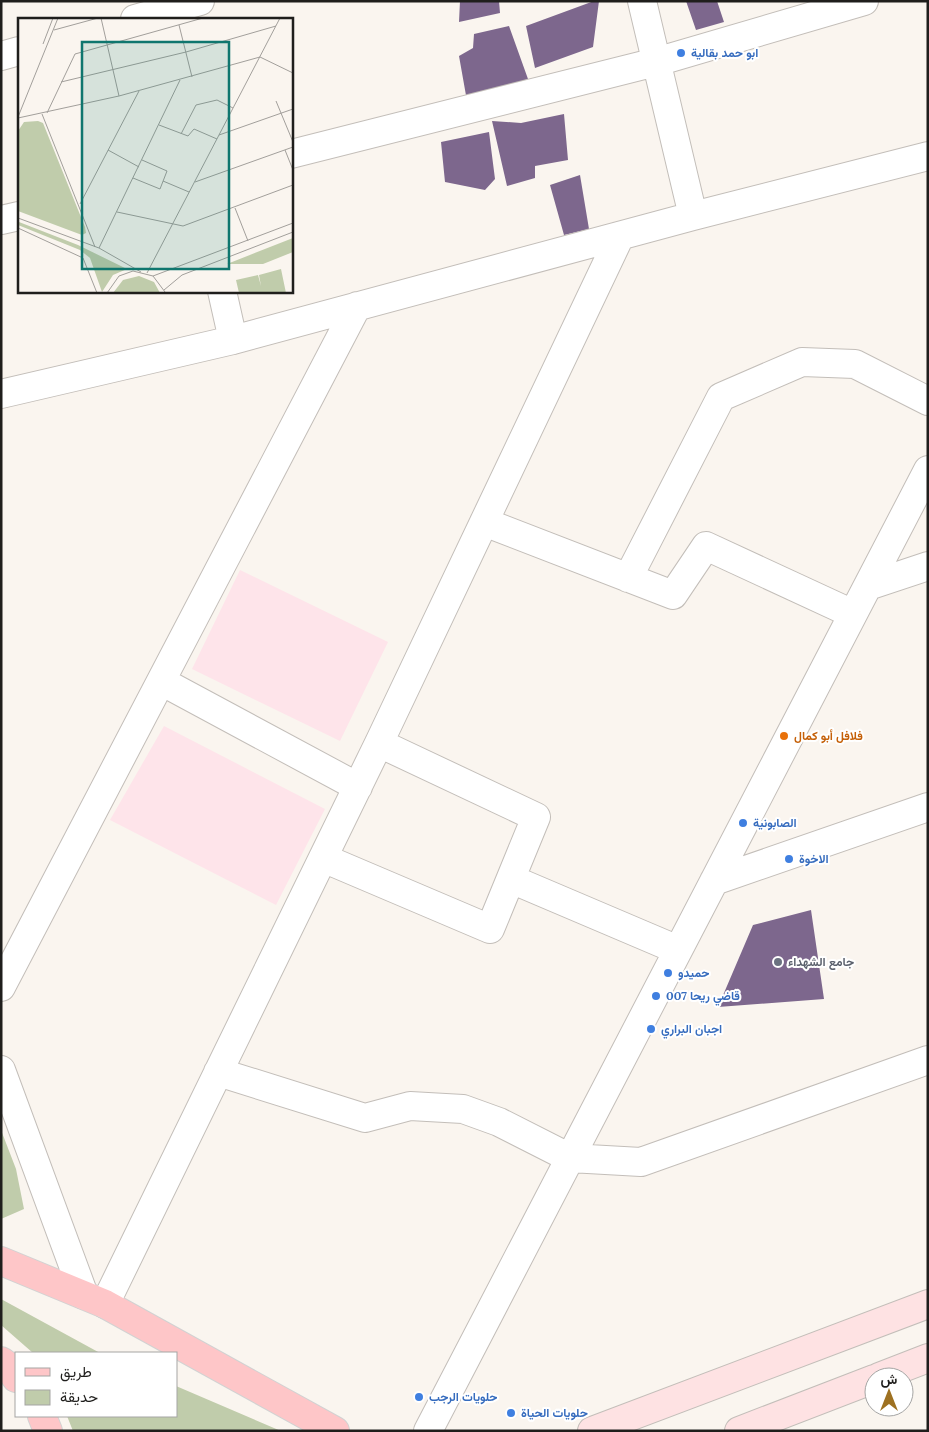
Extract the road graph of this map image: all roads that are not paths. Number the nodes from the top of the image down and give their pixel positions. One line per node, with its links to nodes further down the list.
1 (200, 1): 4 (street)
2 (642, 1): 7 (street)
3 (864, 1): 7 (street)
4 (148, 13)
5 (18, 51): 6 (street)
6 (1, 56)
7 (656, 62): 8 (street); 11 (street)
8 (292, 154)
9 (928, 156): 11 (street)
10 (18, 216): 12 (street)
11 (693, 216): 13 (street)
12 (1, 220)
13 (620, 236): 15 (street); 20 (street)
14 (222, 292): 16 (street)
15 (357, 306): 16 (street); 25 (street)
16 (234, 340): 17 (street)
17 (1, 394)
18 (928, 401): 22 (street)
19 (928, 470): 23 (street)
20 (484, 522): 22 (street); 26 (street)
21 (928, 566): 23 (street)
22 (628, 578): 24 (street)
23 (868, 586): 24 (street)
24 (853, 614): 31 (street)
25 (161, 681): 27 (street); 33 (street)
26 (379, 743): 27 (street); 30 (street)
27 (358, 787): 29 (street)
28 (928, 807): 31 (street)
29 (323, 858): 30 (street); 36 (street)
30 (511, 879): 32 (street)
31 (714, 881): 32 (street)
32 (678, 950): 37 (street)
33 (1, 987)
34 (928, 1060): 37 (street)
35 (1, 1070): 39 (street)
36 (218, 1072): 37 (street); 39 (street)
37 (570, 1158): 49 (street)
38 (1, 1261): 39 (main road)
39 (94, 1299): 48 (main road)
40 (928, 1304): 50 (main road)
41 (928, 1358): 43 (main road)
42 (1, 1361): 44 (main road)
43 (905, 1367)
44 (15, 1376)
45 (864, 1383): 51 (main road)
46 (42, 1417): 47 (main road)
47 (48, 1431)
48 (335, 1431)
49 (428, 1431)
50 (592, 1431)
51 (739, 1431)

